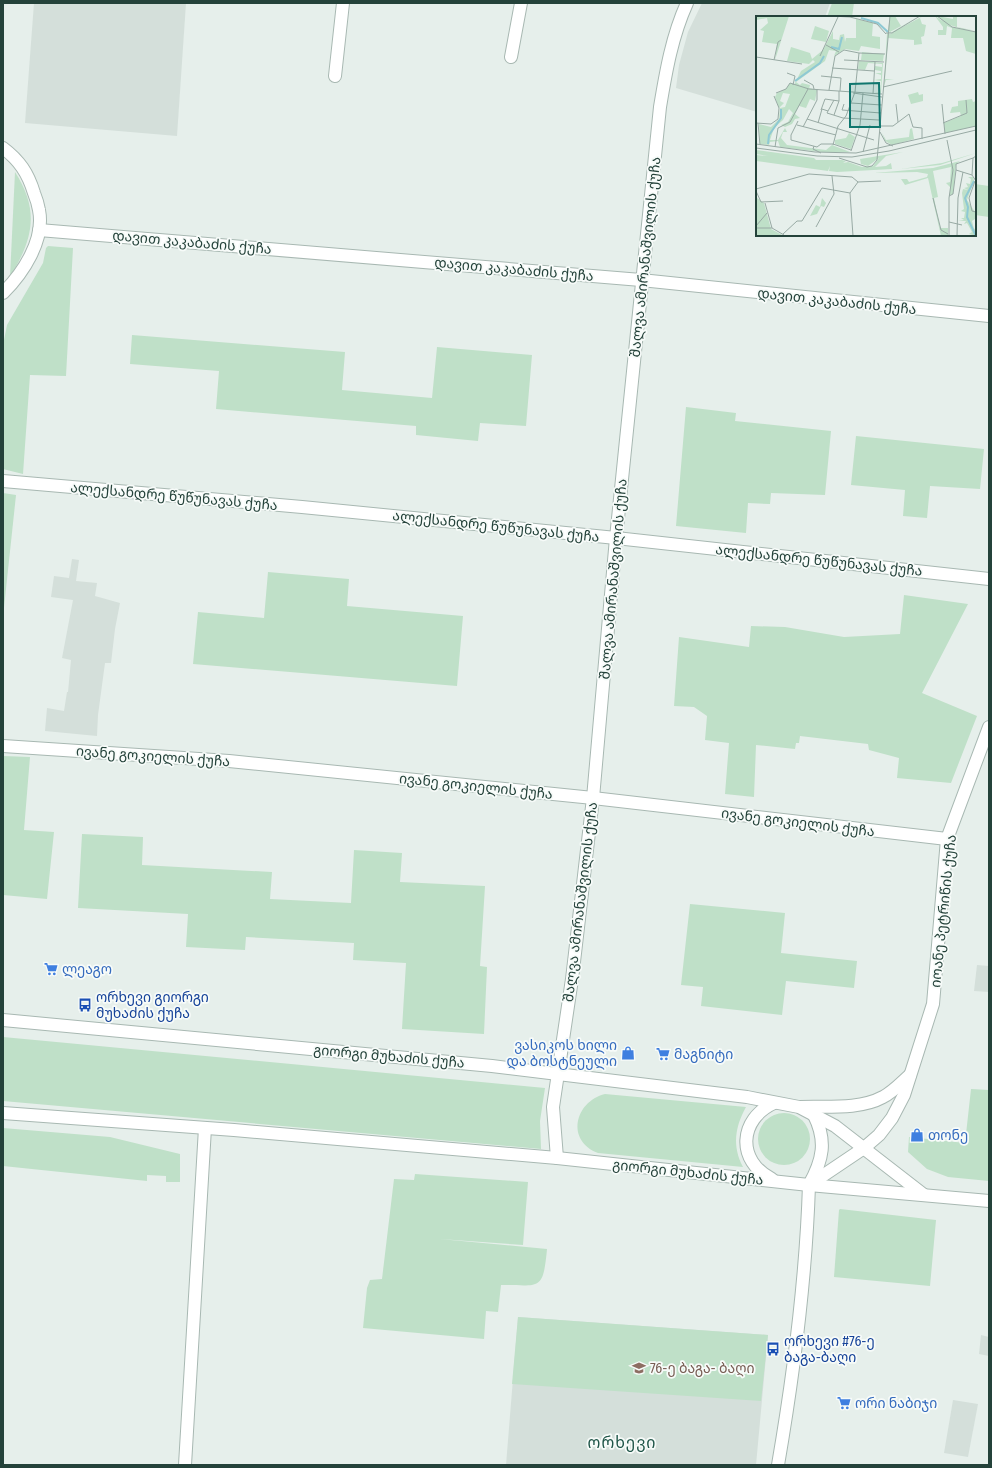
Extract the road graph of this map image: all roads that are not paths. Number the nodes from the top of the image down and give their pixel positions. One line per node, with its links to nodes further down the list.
1 (342, 3): 5 (street)
2 (521, 3): 4 (street)
3 (687, 3): 8 (street, შალვა ამირანაშვილის ქუჩა)
4 (511, 57)
5 (336, 76)
6 (3, 148): 7 (street)
7 (39, 230): 8 (street, დავით კაკაბაძის ქუჩა); 9 (street)
8 (641, 280): 10 (street, დავით კაკაბაძის ქუჩა); 12 (street, შალვა ამირანაშვილის ქუჩა)
9 (3, 293)
10 (989, 316)
11 (3, 481): 12 (street, ალექსანდრე წუწუნავას ქუჩა)
12 (616, 538): 13 (street, ალექსანდრე წუწუნავას ქუჩა); 16 (street, შალვა ამირანაშვილის ქუჩა)
13 (989, 580)
14 (989, 727): 17 (street, იოანე პეტრიწის ქუჩა)
15 (3, 746): 16 (street, ივანე გოკიელის ქუჩა)
16 (593, 798): 17 (street, ივანე გოკიელის ქუჩა); 20 (street, შალვა ამირანაშვილის ქუჩა)
17 (948, 839): 19 (street, იოანე პეტრიწის ქუჩა)
18 (3, 1020): 20 (street, გიორგი მუხაძის ქუჩა)
19 (911, 1074): 22 (street); 26 (street, იოანე პეტრიწის ქუჩა)
20 (558, 1075): 21 (street, გიორგი მუხაძის ქუჩა); 27 (street, შალვა ამირანაშვილის ქუჩა)
21 (774, 1103): 22 (street, გიორგი მუხაძის ქუჩა); 28 (street, გიორგი მუხაძის ქუჩა)
22 (799, 1107): 24 (street, გიორგი მუხაძის ქუჩა)
23 (3, 1113): 25 (street, გიორგი მუხაძის ქუჩა)
24 (814, 1115): 26 (street, გიორგი მუხაძის ქუჩა); 29 (street)
25 (205, 1128): 27 (street, გიორგი მუხაძის ქუჩა); 32 (street)
26 (864, 1148): 29 (street, იოანე პეტრიწის ქუჩა); 30 (street)
27 (557, 1158): 28 (street, გიორგი მუხაძის ქუჩა)
28 (776, 1180): 29 (street, გიორგი მუხაძის ქუჩა)
29 (809, 1185): 30 (street, გიორგი მუხაძის ქუჩა); 33 (street)
30 (924, 1195): 31 (street, გიორგი მუხაძის ქუჩა)
31 (989, 1201)
32 (185, 1465)
33 (778, 1465)

